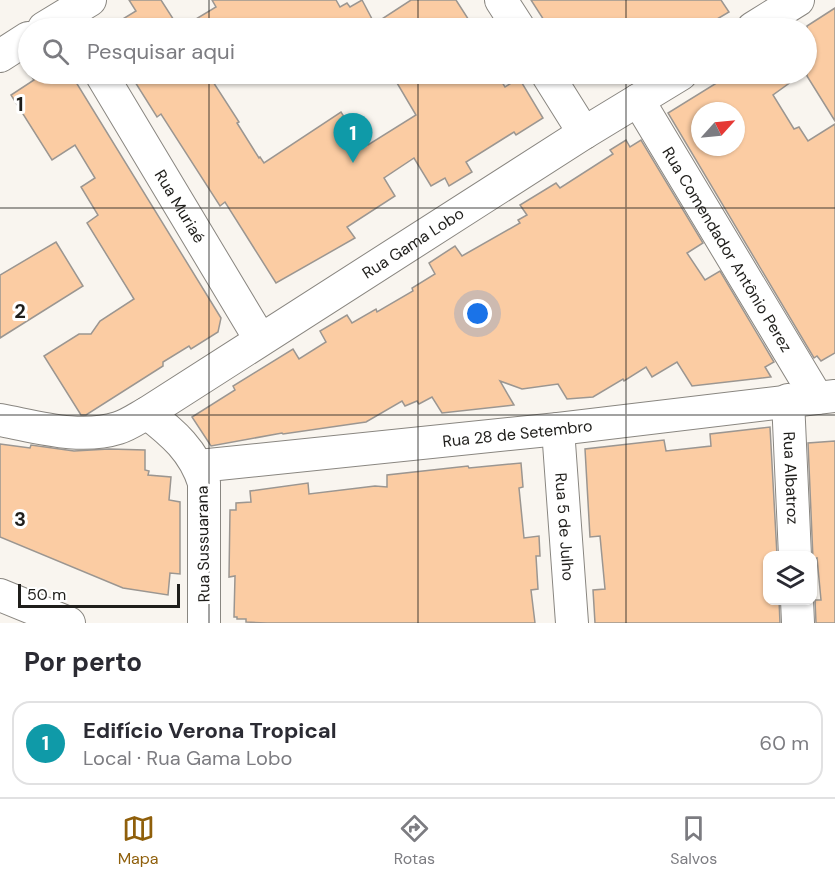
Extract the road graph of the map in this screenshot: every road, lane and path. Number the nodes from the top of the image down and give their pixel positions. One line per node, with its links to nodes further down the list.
1 (501, 0): 3 (street)
2 (798, 0): 4 (street)
3 (513, 18)
4 (769, 18)
5 (18, 44): 6 (street)
6 (0, 56)
7 (107, 84): 12 (street, Rua Muriaé)
8 (553, 84): 11 (street)
9 (664, 84): 10 (street, Rua Gama Lobo)
10 (638, 100): 11 (street, Rua Gama Lobo); 13 (street, Rua Comendador Antônio Perez)
11 (584, 133): 12 (street, Rua Gama Lobo)
12 (260, 339): 14 (street, Rua Gama Lobo)
13 (813, 398): 16 (street, Rua 28 de Setembro); 18 (street, Rua Albatroz)
14 (147, 413): 15 (street, Rua Gama Lobo); 17 (street)
15 (0, 420)
16 (558, 429): 17 (street, Rua 28 de Setembro); 23 (street, Rua 5 de Julho)
17 (199, 466): 22 (street, Rua Sussuarana)
18 (795, 551)
19 (0, 595): 21 (street)
20 (797, 605): 24 (street)
21 (69, 623)
22 (204, 623)
23 (572, 623)
24 (798, 623)

